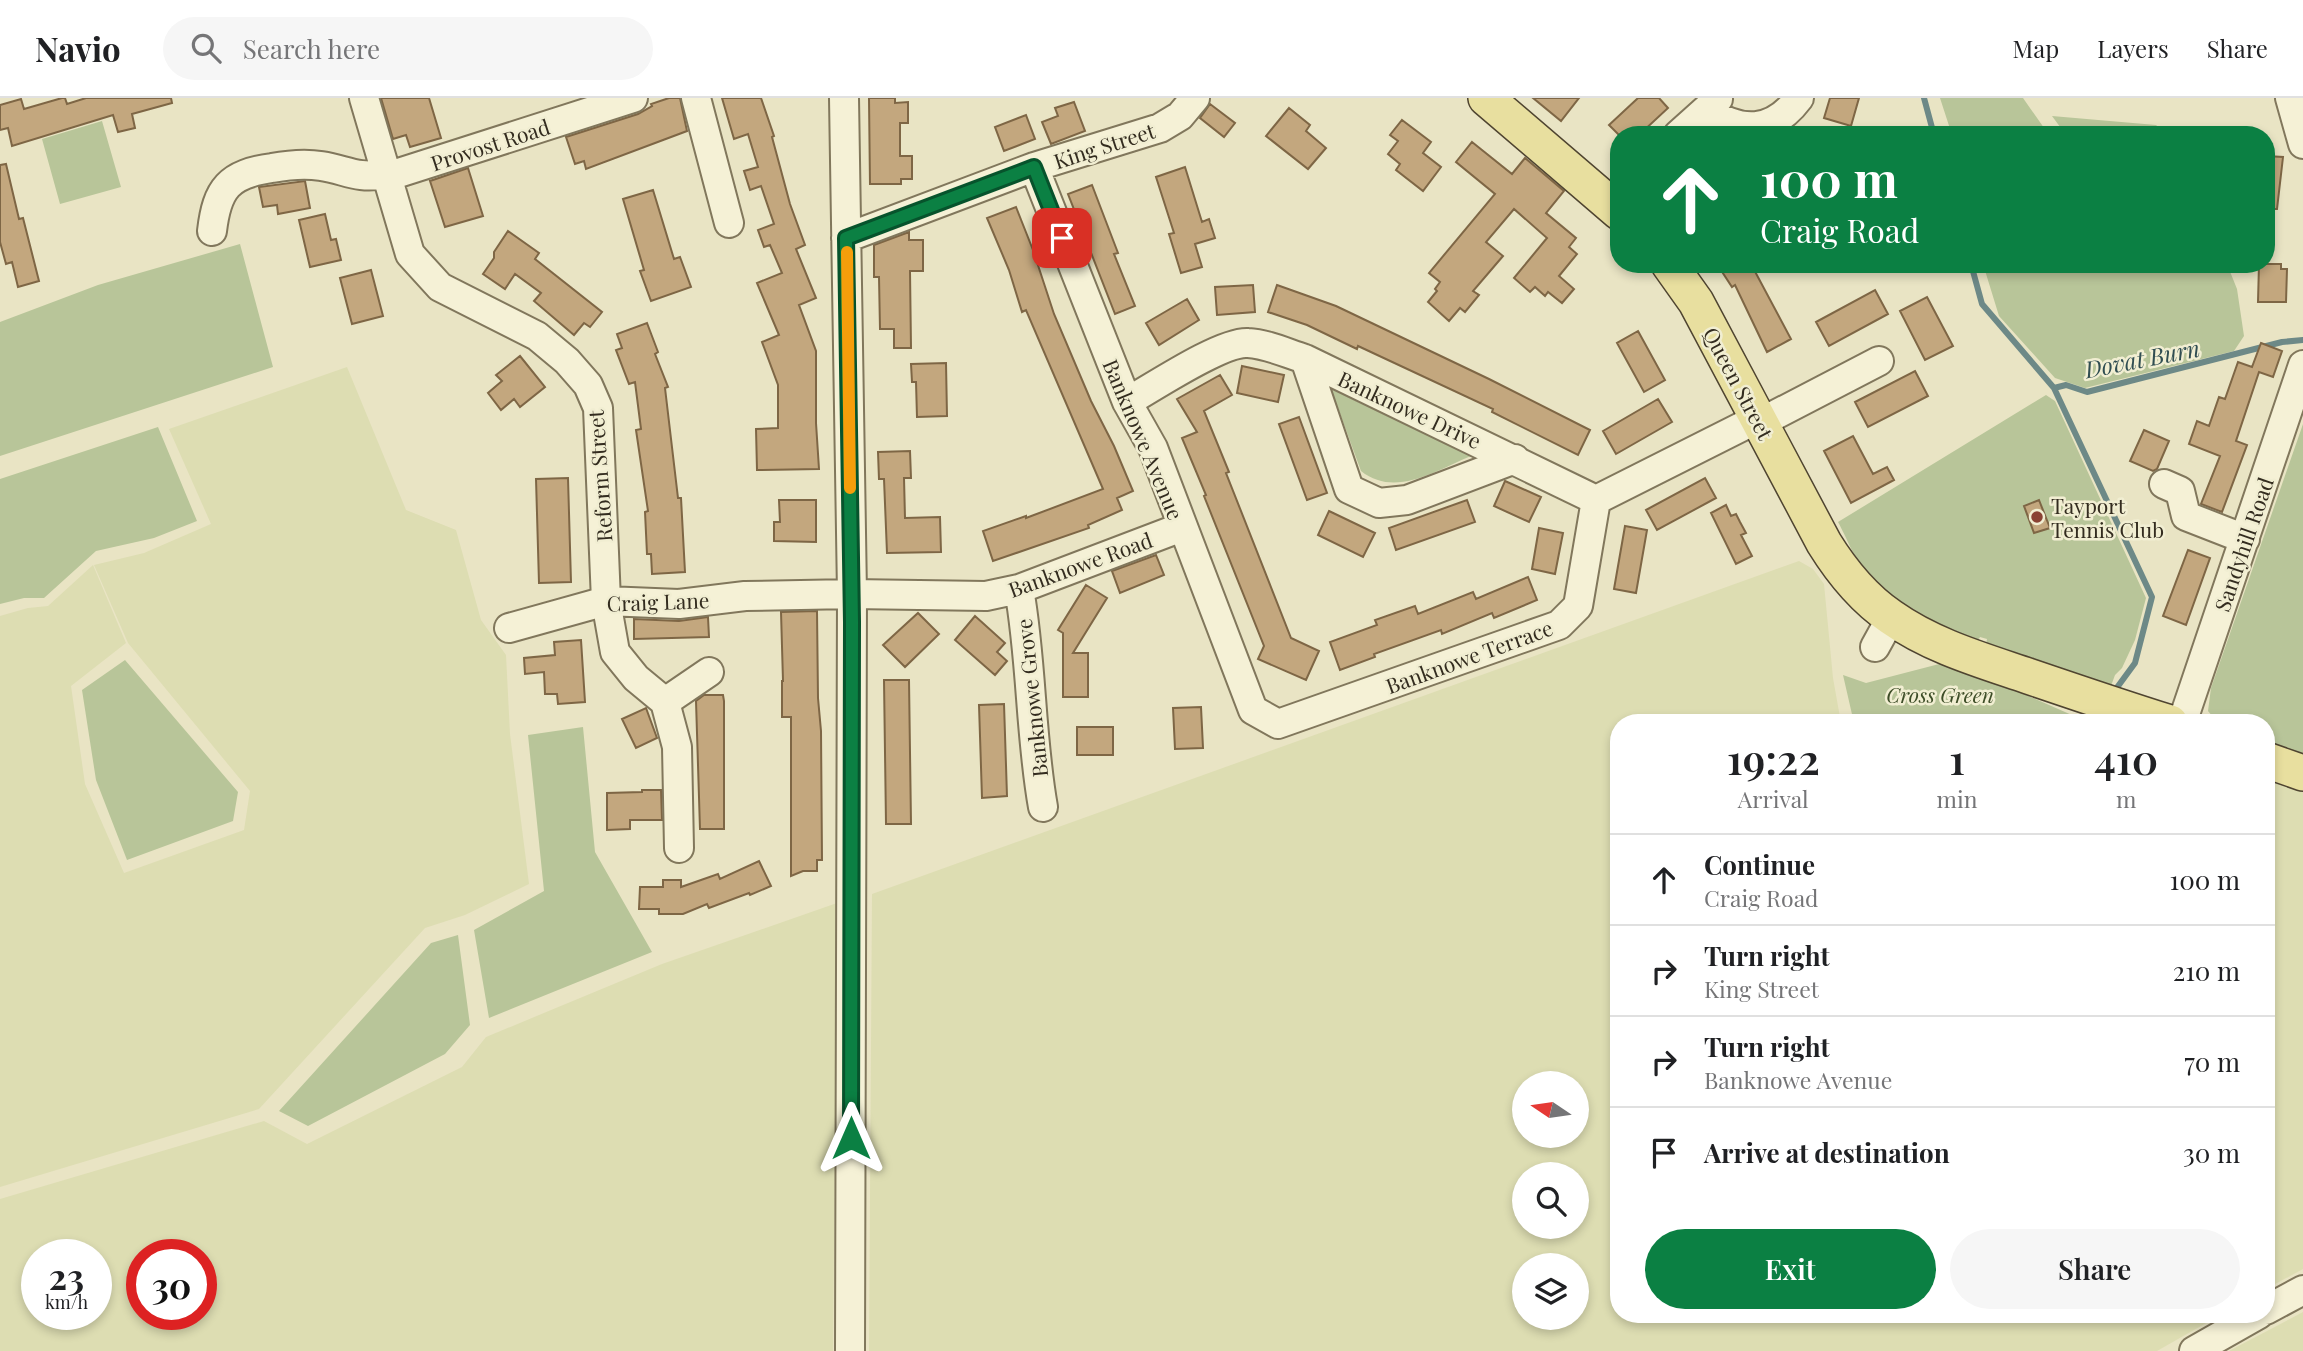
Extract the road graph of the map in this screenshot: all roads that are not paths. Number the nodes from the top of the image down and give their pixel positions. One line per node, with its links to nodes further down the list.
1 (363, 98): 13 (street, Reform Street)
2 (633, 98): 13 (street, Provost Road)
3 (696, 98): 15 (street)
4 (844, 98): 17 (street)
5 (1195, 98): 12 (street, King Street)
6 (1486, 98): 14 (main road)
7 (1799, 98): 9 (street)
8 (2290, 98): 11 (street)
9 (1712, 104): 10 (street)
10 (1688, 126)
11 (2303, 144)
12 (1034, 167): 17 (street, King Street); 22 (street, Banknowe Avenue)
13 (386, 176): 16 (street, Provost Road); 31 (street, Reform Street)
14 (1610, 197)
15 (729, 223)
16 (212, 231)
17 (846, 238): 30 (street)
18 (1675, 273): 23 (main road, Queen Street)
19 (1305, 359): 22 (street, Banknowe Drive); 24 (street, Banknowe Drive); 24 (street, Banknowe Drive)
20 (1879, 361): 23 (street)
21 (2303, 365): 28 (street, Sandyhill Road)
22 (1127, 402): 27 (street, Banknowe Avenue)
23 (1760, 420): 26 (street); 36 (main road, Queen Street)
24 (1515, 459): 26 (street, Banknowe Drive)
25 (2164, 484): 28 (street)
26 (1596, 500): 35 (street, Banknowe Terrace)
27 (1182, 527): 29 (street, Banknowe Road); 35 (street, Banknowe Avenue)
28 (2245, 539): 37 (street, Sandyhill Road)
29 (1018, 589): 30 (street, Banknowe Road); 40 (street, Banknowe Grove)
30 (852, 594): 31 (street, Craig Lane); 45 (street)
31 (606, 601): 32 (street, Craig Lane); 34 (street, Reform Street)
32 (509, 628)
33 (709, 672): 34 (street)
34 (665, 702): 41 (street)
35 (1254, 710)
36 (2141, 714)
37 (2185, 714)
38 (2275, 763): 39 (main road)
39 (2303, 773)
40 (1043, 807)
41 (679, 848)
42 (2303, 1290): 43 (street)
43 (2275, 1305)
44 (2243, 1323): 46 (street)
45 (850, 1351)
46 (2193, 1351)

